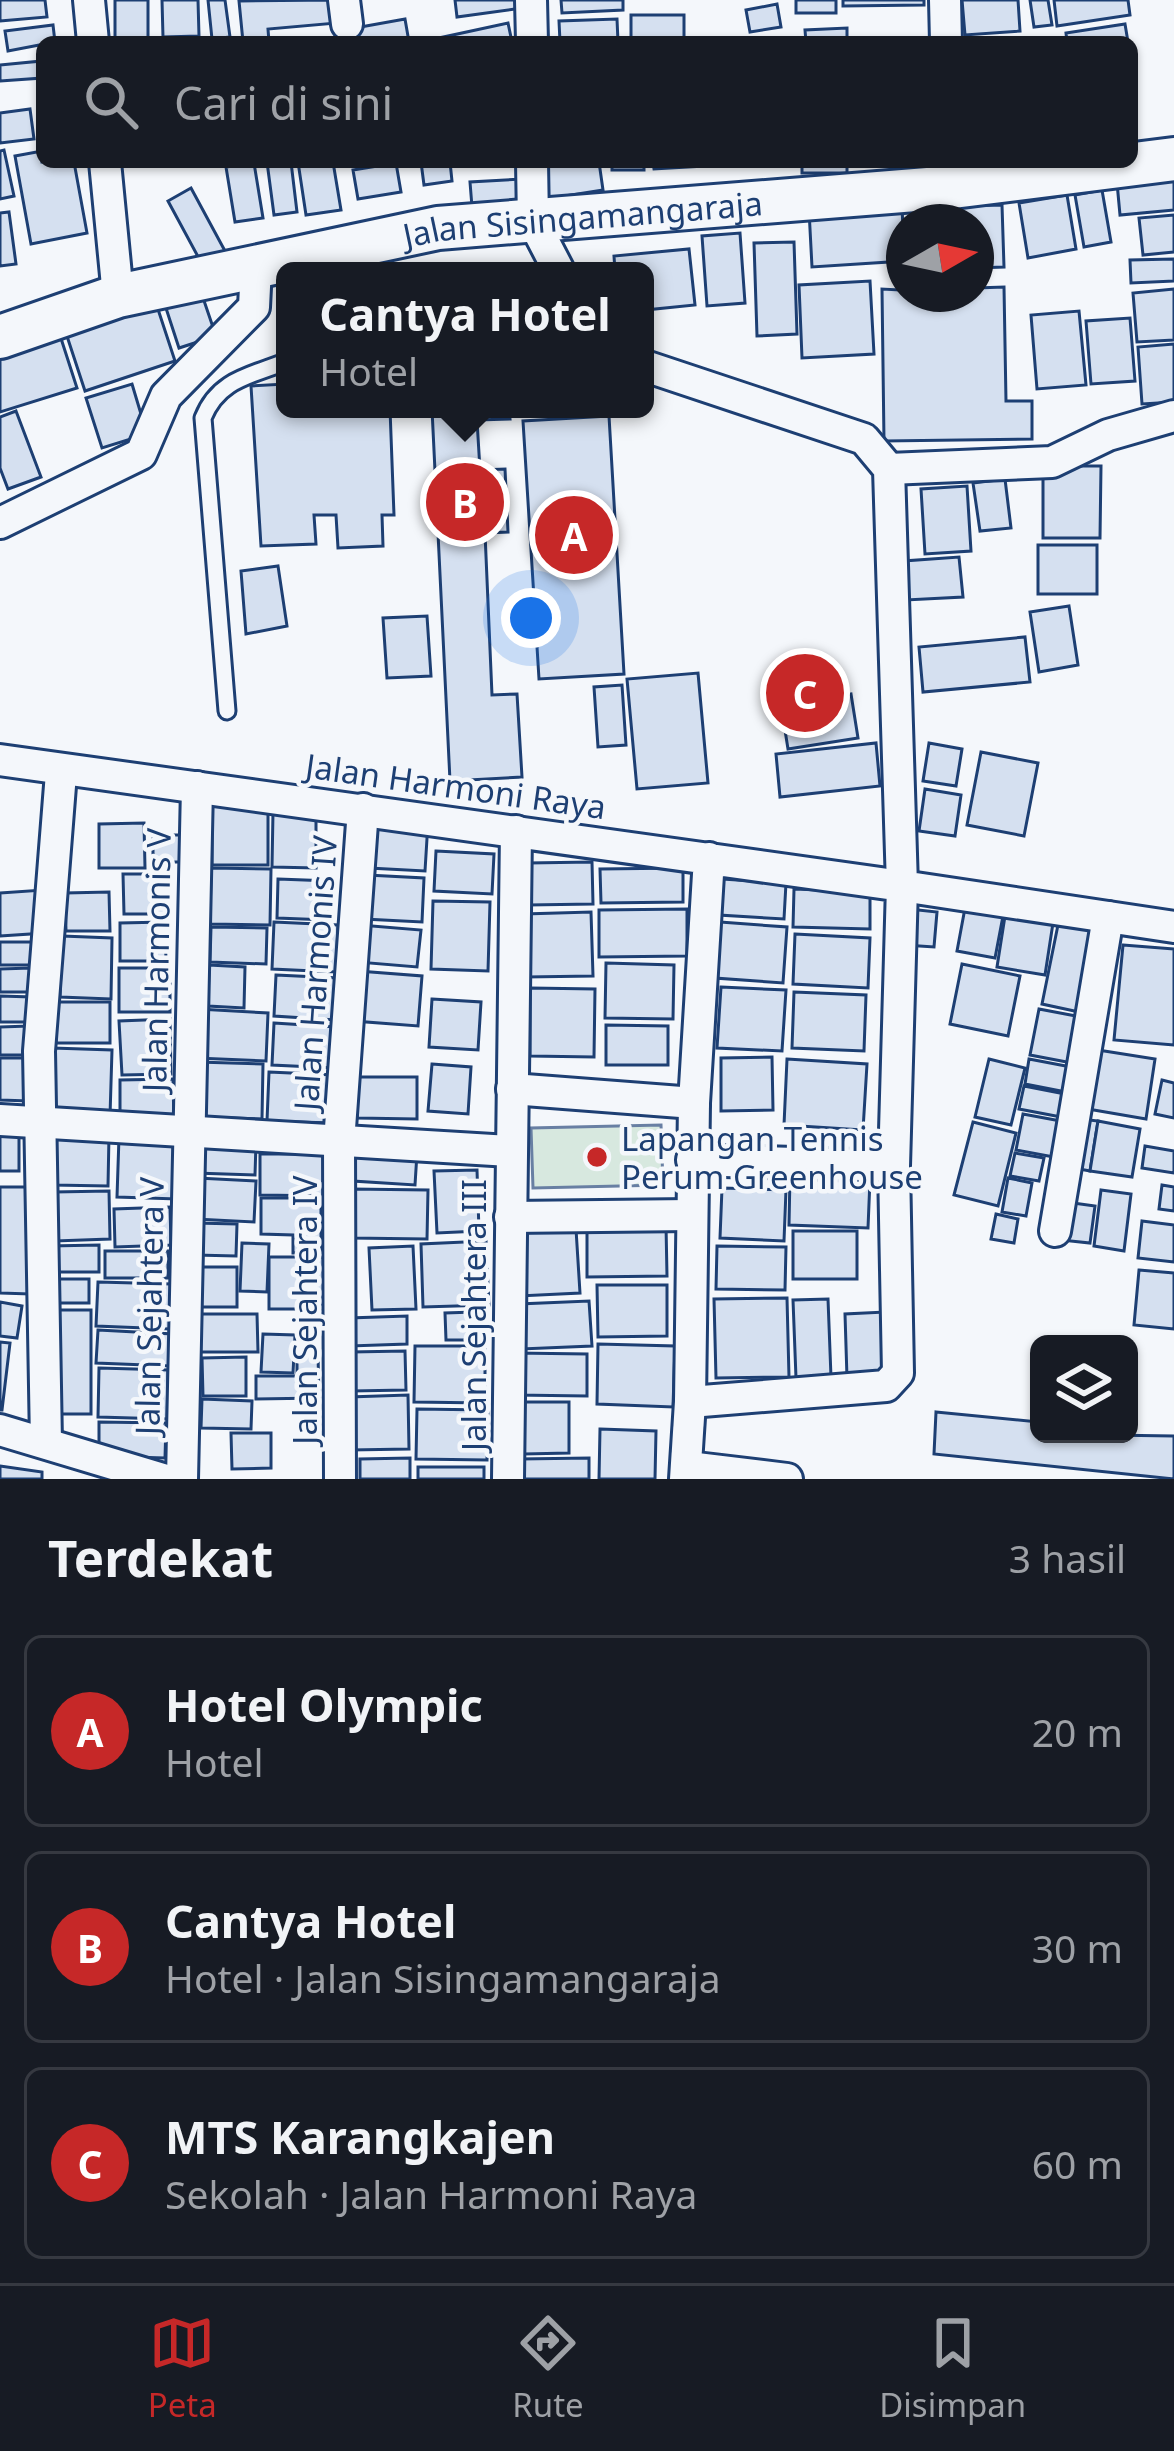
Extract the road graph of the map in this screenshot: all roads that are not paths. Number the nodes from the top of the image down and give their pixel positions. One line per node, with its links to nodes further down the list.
1 (88, 0): 4 (street)
2 (531, 0): 5 (street)
3 (945, 0): 6 (street)
4 (92, 36)
5 (532, 36)
6 (946, 36)
7 (1174, 159): 8 (main road, Jalan Sisingamangaraja)
8 (1138, 161)
9 (106, 168): 18 (street)
10 (532, 168): 13 (street)
11 (1041, 168): 12 (main road, Jalan Sisingamangaraja)
12 (952, 174): 13 (main road, Jalan Sisingamangaraja)
13 (532, 220): 14 (main road, Jalan Sisingamangaraja); 15 (street)
14 (321, 262)
15 (554, 262)
16 (276, 265): 17 (main road, Jalan Sisingamangaraja)
17 (256, 267): 18 (main road, Jalan Sisingamangaraja); 24 (street)
18 (118, 296): 19 (main road, Jalan Sisingamangaraja)
19 (0, 337)
20 (276, 365): 25 (lane)
21 (654, 369): 23 (street)
22 (1174, 416): 23 (street)
23 (889, 469): 32 (street)
24 (0, 523)
25 (227, 711)
26 (0, 760): 27 (street, Jalan Harmoni Raya)
27 (61, 772): 28 (street, Jalan Harmoni Raya); 38 (street)
28 (197, 787): 29 (street, Jalan Harmoni Raya); 39 (street, Jalan Harmonis V)
29 (362, 808): 30 (street, Jalan Harmoni Raya); 40 (street, Jalan Harmonis IV)
30 (516, 831): 31 (street, Jalan Harmoni Raya); 35 (street, Jalan Sejahtera III)
31 (709, 858): 32 (street, Jalan Harmoni Raya); 36 (street)
32 (902, 886): 33 (street, Jalan Harmoni Raya); 43 (street)
33 (1108, 917): 34 (street, Jalan Harmoni Raya); 46 (street)
34 (1174, 927)
35 (512, 1089): 36 (street); 41 (street, Jalan Sejahtera III)
36 (694, 1103): 42 (street)
37 (0, 1120): 38 (street)
38 (41, 1121): 39 (street); 49 (street)
39 (188, 1134): 40 (street); 52 (street, Jalan Sejahtera V)
40 (339, 1142): 41 (street); 53 (street, Jalan Sejahtera IV)
41 (510, 1151): 45 (street, Jalan Sejahtera III)
42 (692, 1160): 43 (street); 44 (street)
43 (894, 1166): 47 (street)
44 (692, 1215): 45 (street); 47 (street)
45 (510, 1217): 54 (street, Jalan Sejahtera III)
46 (1055, 1231)
47 (690, 1402): 50 (street)
48 (0, 1430): 49 (street)
49 (46, 1442): 51 (street)
50 (686, 1473): 55 (street)
51 (163, 1479)
52 (182, 1479)
53 (340, 1479)
54 (508, 1479)
55 (787, 1479)

